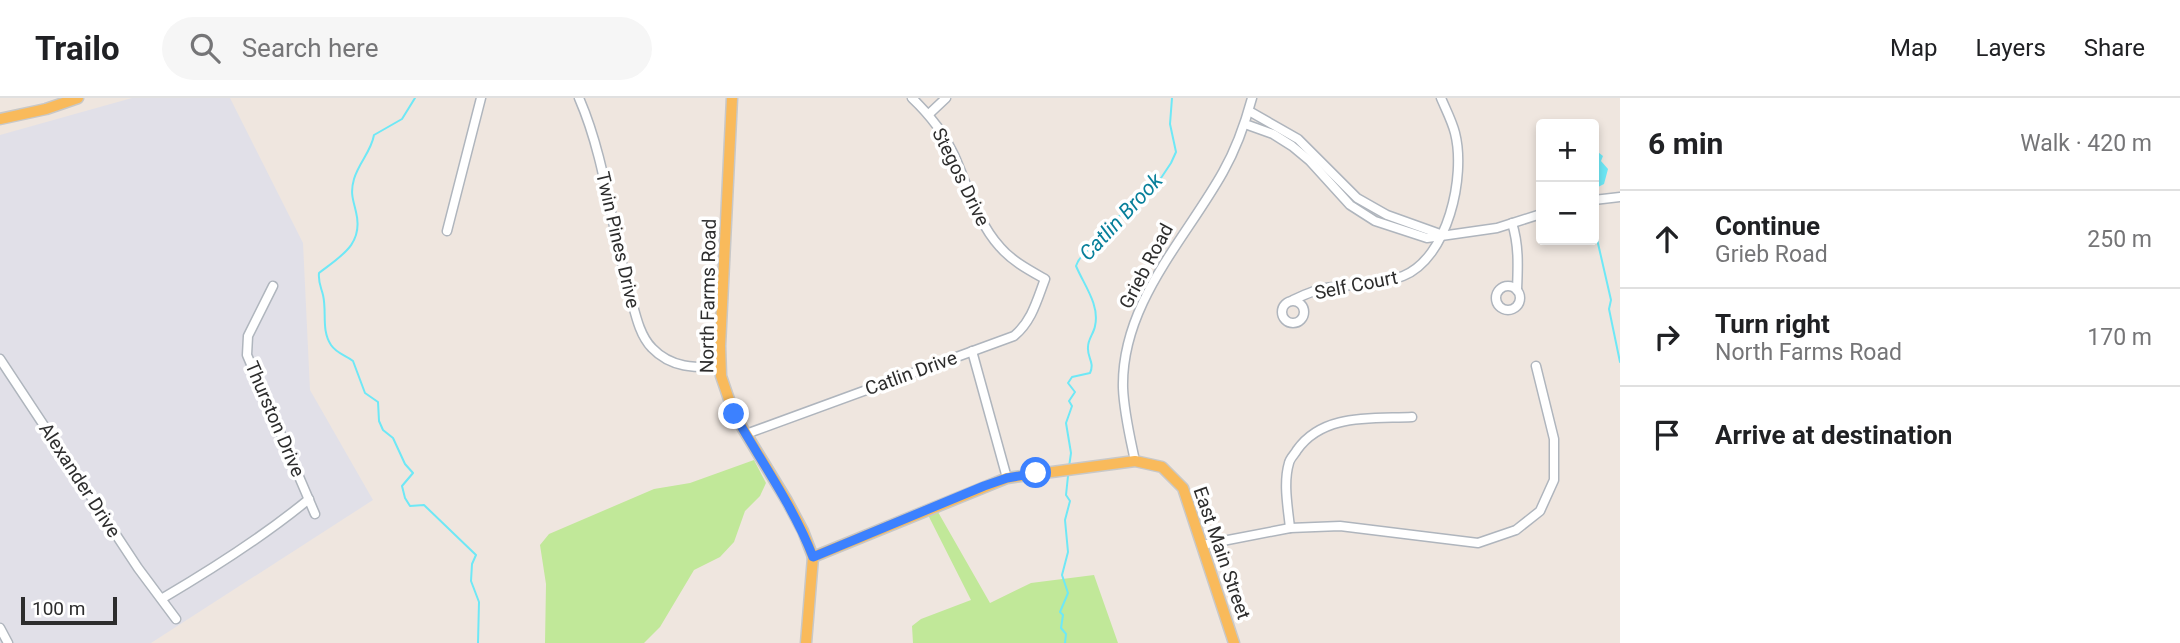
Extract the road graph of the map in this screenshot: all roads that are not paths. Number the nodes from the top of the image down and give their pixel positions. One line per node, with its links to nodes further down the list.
1 (78, 98): 11 (main road)
2 (481, 98): 17 (street)
3 (579, 98): 26 (street, Twin Pines Drive)
4 (732, 98): 26 (main road, North Farms Road)
5 (912, 98): 10 (street, Stegos Drive)
6 (946, 98): 10 (street)
7 (1252, 98): 9 (street, Grieb Road)
8 (1441, 98): 18 (street)
9 (1249, 111): 12 (street, Grieb Road); 18 (street)
10 (929, 114): 19 (street, Stegos Drive)
11 (0, 118)
12 (1245, 124): 18 (street); 29 (street, Grieb Road)
13 (1620, 197): 14 (street)
14 (1599, 199)
15 (1536, 216): 16 (street)
16 (1512, 223): 18 (street); 21 (street)
17 (447, 231)
18 (1443, 235): 22 (street, Self Court)
19 (1045, 279): 23 (street, Catlin Drive)
20 (273, 286): 31 (street, Thurston Drive)
21 (1517, 290)
22 (1293, 300)
23 (972, 351): 28 (street, Catlin Drive); 30 (street)
24 (0, 359): 36 (street, Alexander Drive)
25 (1536, 366): 33 (street)
26 (721, 368): 28 (main road, North Farms Road)
27 (1412, 417): 33 (street)
28 (746, 434): 35 (main road, North Farms Road)
29 (1135, 461): 30 (main road); 34 (main road, East Main Street)
30 (1007, 478): 35 (main road)
31 (309, 499): 32 (street, Thurston Drive); 36 (street)
32 (315, 514)
33 (1290, 528): 34 (street)
34 (1202, 545): 41 (main road, East Main Street)
35 (813, 557): 40 (main road)
36 (163, 598): 37 (street, Alexander Drive)
37 (176, 619)
38 (0, 628): 39 (street)
39 (8, 643)
40 (806, 643)
41 (1234, 643)

